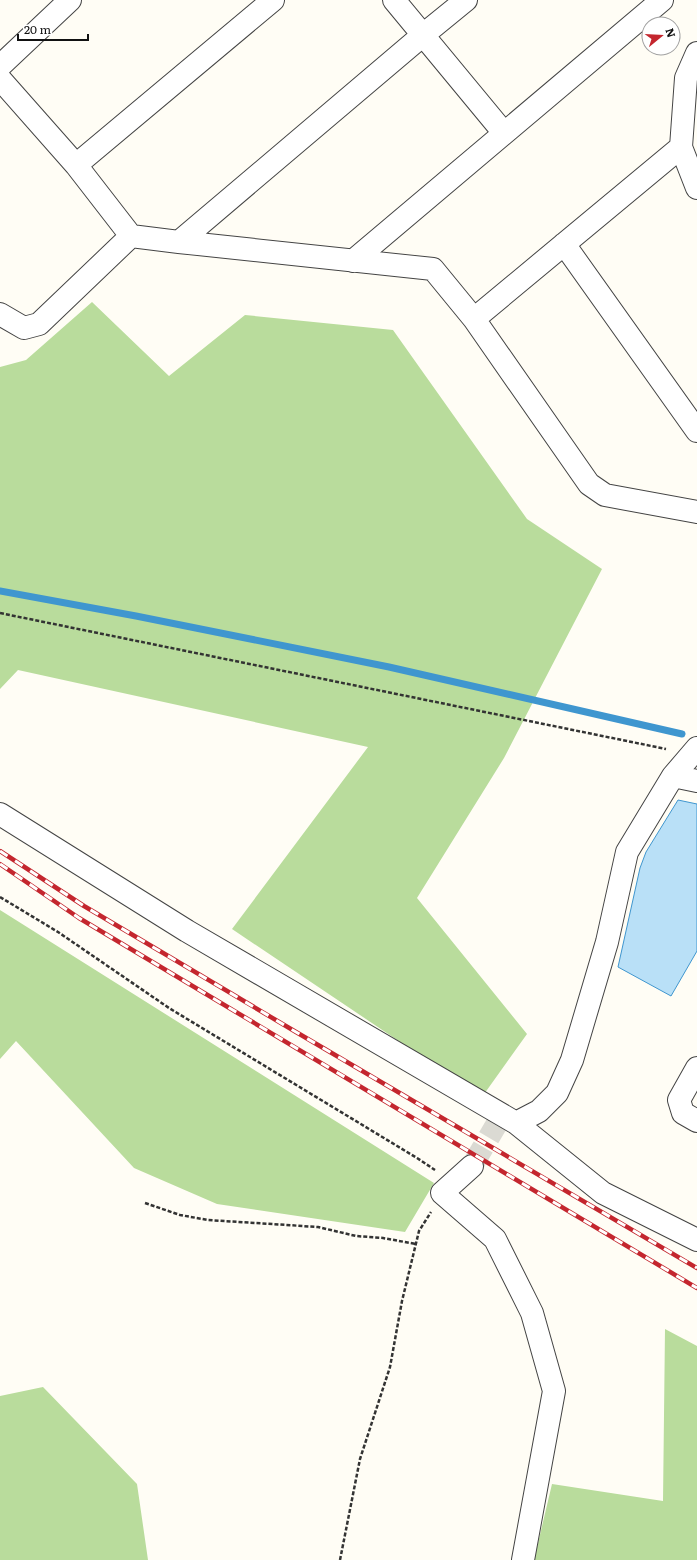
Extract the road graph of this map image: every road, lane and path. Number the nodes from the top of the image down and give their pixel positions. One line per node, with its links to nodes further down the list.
1 (70, 0): 8 (street)
2 (273, 0): 12 (street)
3 (394, 0): 6 (street)
4 (466, 0): 6 (street)
5 (662, 0): 10 (street)
6 (423, 35): 10 (street); 15 (street)
7 (697, 53): 11 (street)
8 (0, 66)
9 (0, 79): 12 (street)
10 (504, 133): 17 (street)
11 (681, 147): 13 (street); 16 (street)
12 (76, 165): 14 (street)
13 (697, 188)
14 (131, 236): 15 (street); 18 (street)
15 (179, 242): 17 (street)
16 (564, 244): 19 (street); 20 (street)
17 (353, 261): 19 (street)
18 (0, 314)
19 (474, 319): 21 (street)
20 (697, 431)
21 (697, 512)
22 (0, 613): 23 (path)
23 (693, 752): 24 (street)
24 (673, 776): 25 (street); 30 (street)
25 (697, 781)
26 (0, 814): 30 (street)
27 (0, 897): 32 (path)
28 (697, 1068): 29 (street)
29 (697, 1121)
30 (516, 1123): 34 (street)
31 (472, 1166): 32 (street)
32 (448, 1188): 35 (path); 37 (street)
33 (145, 1203): 35 (path)
34 (697, 1240)
35 (416, 1244): 36 (path)
36 (340, 1560)
37 (523, 1560)

